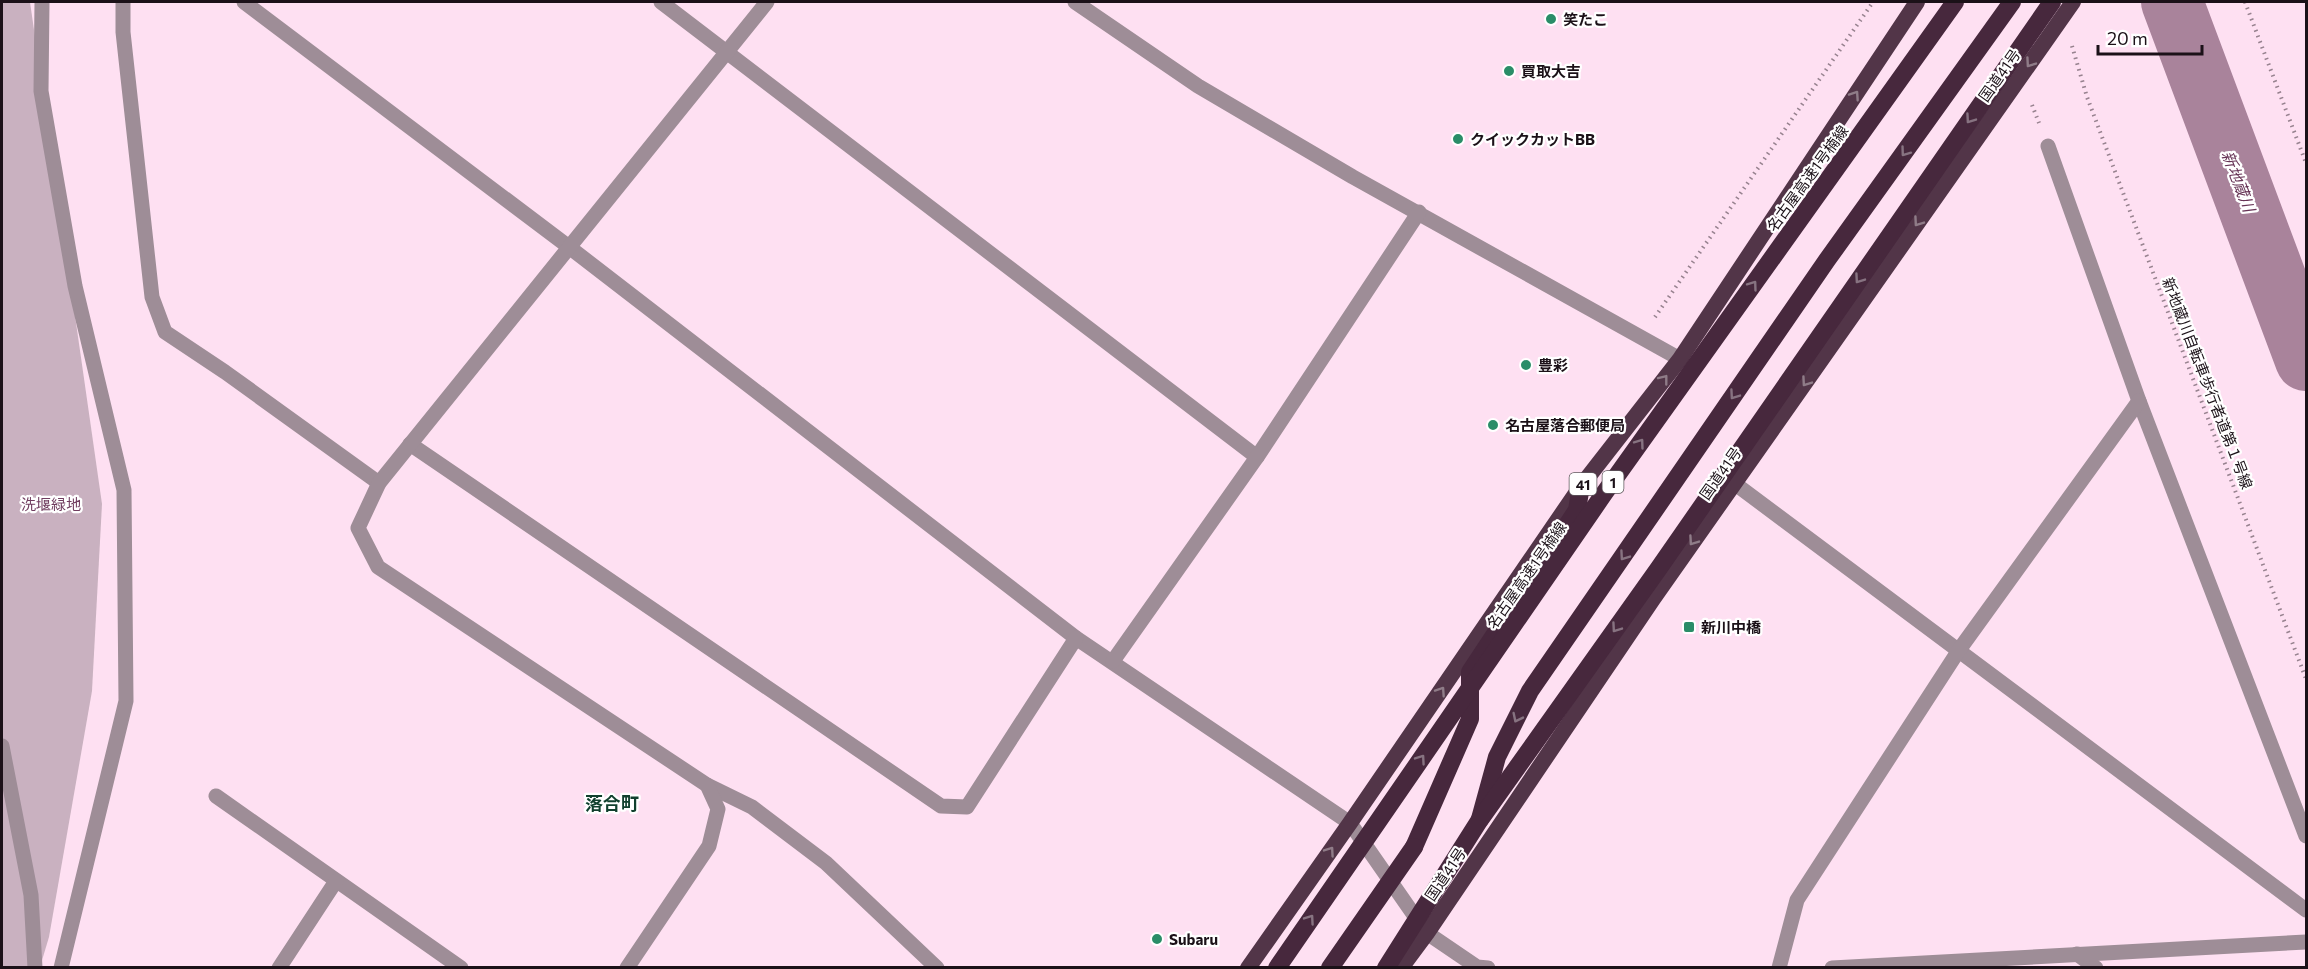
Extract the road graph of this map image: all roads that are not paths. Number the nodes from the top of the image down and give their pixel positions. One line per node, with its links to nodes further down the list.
1 (42, 2): 37 (street)
2 (123, 2): 19 (street)
3 (243, 2): 14 (street)
4 (661, 2): 11 (street)
5 (767, 2): 11 (street)
6 (1075, 2): 13 (street)
7 (1917, 2): 15 (highway, 41, one-way to 7)
8 (1955, 2): 43 (highway, 名古屋高速1号楠線 / 1, one-way to 8, bridge)
9 (2012, 2): 28 (highway, one-way to 28)
10 (2062, 6): 20 (highway, 国道41号, one-way to 20); 28 (highway, one-way to 28, bridge)
11 (727, 51): 14 (street); 18 (street)
12 (2048, 146): 16 (street)
13 (1419, 212): 15 (street); 18 (street)
14 (569, 247): 17 (street); 22 (street)
15 (1680, 359): 21 (highway, 41, one-way to 15)
16 (2139, 401): 23 (street); 30 (street)
17 (410, 444): 19 (street); 22 (street)
18 (1257, 457): 24 (street)
19 (379, 483): 26 (street)
20 (1734, 483): 23 (street); 33 (highway, 国道41号, one-way to 33)
21 (1581, 486): 29 (highway, 41, one-way to 21); 44 (highway, bridge)
22 (1076, 638): 24 (street)
23 (1959, 650): 32 (street); 48 (street)
24 (1113, 661): 29 (street)
25 (2, 746): 36 (street)
26 (707, 785): 40 (street); 41 (street)
27 (216, 796): 31 (street)
28 (1479, 821): 45 (highway, bridge)
29 (1350, 823): 33 (street); 42 (highway, 41, one-way to 29)
30 (2307, 836)
31 (336, 881): 38 (street); 39 (street)
32 (2307, 910)
33 (1427, 933): 46 (highway, 国道41号); 47 (street)
34 (2307, 942): 35 (street)
35 (2077, 954): 49 (street); 50 (street)
36 (34, 968)
37 (61, 968)
38 (279, 968)
39 (461, 968)
40 (627, 968)
41 (937, 968)
42 (1248, 968)
43 (1277, 968)
44 (1330, 968)
45 (1386, 968)
46 (1401, 968)
47 (1488, 968)
48 (1779, 968)
49 (1833, 968)
50 (2096, 968)

